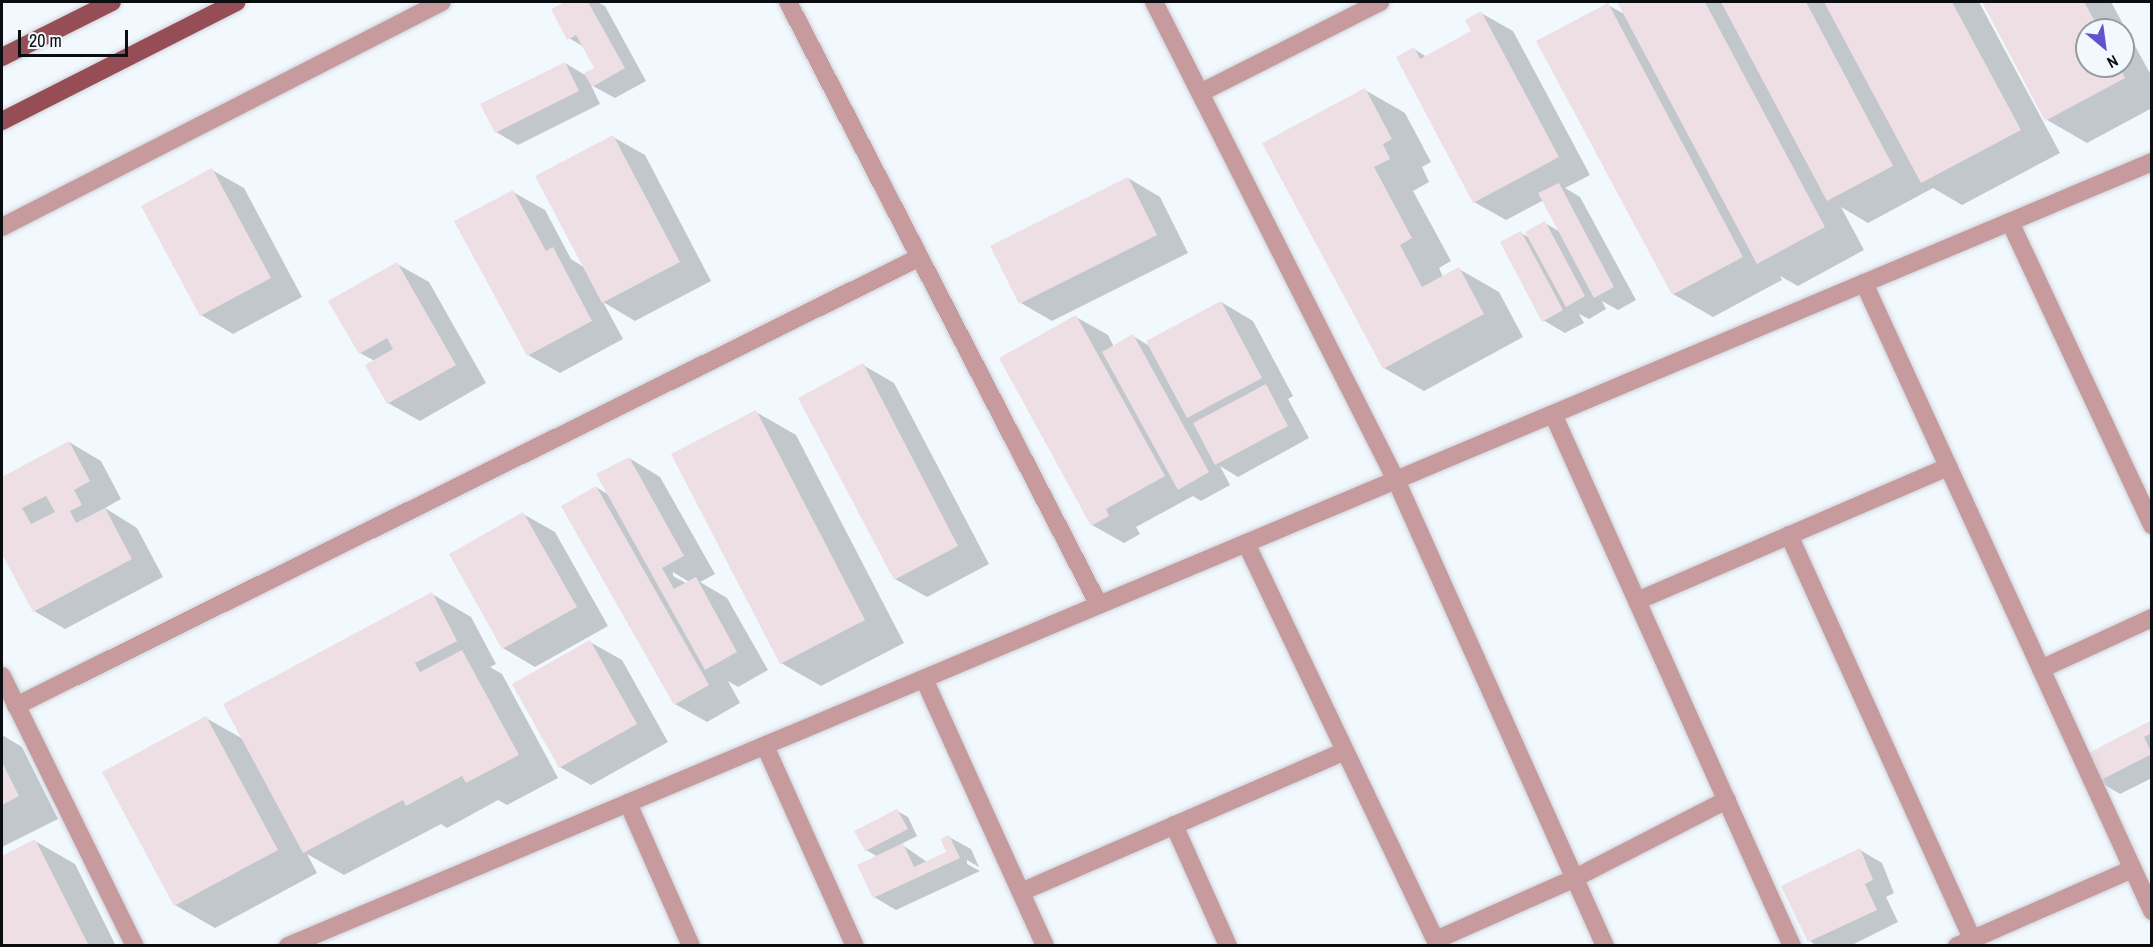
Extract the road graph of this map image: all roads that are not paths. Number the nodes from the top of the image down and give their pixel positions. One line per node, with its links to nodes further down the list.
1 (112, 2): 7 (main road)
2 (237, 2): 9 (main road)
3 (442, 2): 12 (street)
4 (788, 2): 13 (street)
5 (1154, 2): 8 (street)
6 (1380, 2): 8 (street)
7 (2, 57)
8 (1200, 93): 17 (street)
9 (2, 121)
10 (2151, 162): 11 (street)
11 (2010, 222): 14 (street); 18 (street)
12 (2, 227)
13 (920, 257): 22 (street); 27 (street)
14 (1864, 283): 15 (street); 16 (street)
15 (1553, 414): 17 (street); 21 (street)
16 (1948, 467): 19 (street); 24 (street)
17 (1396, 480): 20 (street); 34 (street)
18 (2151, 525)
19 (1789, 535): 21 (street); 37 (street)
20 (1246, 543): 22 (street); 29 (street)
21 (1637, 601): 30 (street)
22 (1099, 605): 26 (street)
23 (2151, 618): 24 (street)
24 (2041, 669): 33 (street)
25 (2, 676): 27 (street)
26 (924, 679): 28 (street); 35 (street)
27 (16, 706): 40 (street)
28 (765, 746): 31 (street); 42 (street)
29 (1343, 752): 32 (street); 39 (street)
30 (1727, 800): 34 (street); 46 (street)
31 (628, 803): 38 (street); 41 (street)
32 (1174, 825): 35 (street); 44 (street)
33 (2132, 869): 36 (street); 37 (street)
34 (1575, 878): 39 (street); 45 (street)
35 (1021, 892): 43 (street)
36 (2151, 911)
37 (1964, 942)
38 (300, 943)
39 (1437, 943)
40 (135, 945)
41 (691, 945)
42 (855, 945)
43 (1045, 945)
44 (1228, 945)
45 (1605, 945)
46 (1792, 945)

